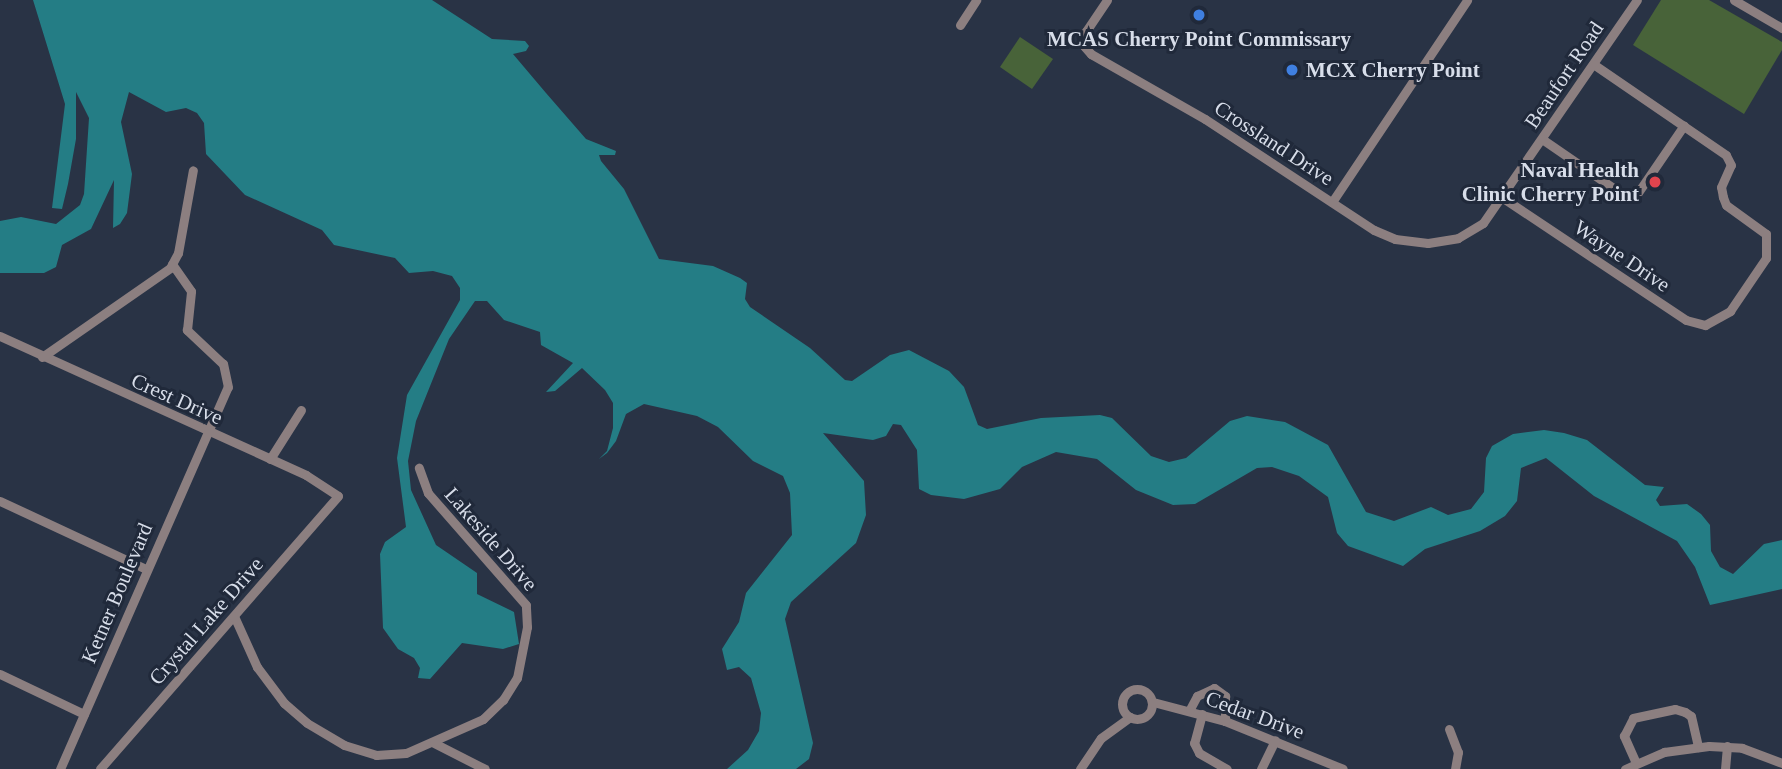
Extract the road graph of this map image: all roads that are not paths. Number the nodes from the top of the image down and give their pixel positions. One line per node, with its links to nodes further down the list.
1 (976, 0): 6 (street)
2 (1107, 0): 13 (street, Crossland Drive)
3 (1467, 0): 13 (street)
4 (1637, 0): 8 (street, Beaufort Road)
5 (1734, 0): 7 (street)
6 (960, 25)
7 (1782, 28)
8 (1593, 64): 9 (street); 10 (street, Beaufort Road)
9 (1684, 125): 10 (street); 12 (street, Wayne Drive)
10 (1542, 139): 12 (street, Beaufort Road)
11 (193, 170): 15 (street)
12 (1503, 198): 14 (street, Beaufort Road)
13 (1332, 202): 14 (street, Crossland Drive)
14 (1468, 234)
15 (173, 264): 17 (street); 19 (street, Ketner Boulevard)
16 (0, 337): 17 (street, Crest Drive)
17 (42, 356): 19 (street, Crest Drive)
18 (301, 410): 20 (street)
19 (206, 432): 20 (street, Crest Drive); 24 (street, Ketner Boulevard)
20 (270, 459): 22 (street, Crest Drive)
21 (419, 468): 35 (street, Lakeside Drive)
22 (338, 496): 25 (street, Crystal Lake Drive)
23 (0, 501): 24 (street)
24 (146, 569): 29 (street, Ketner Boulevard)
25 (233, 616): 35 (street, Lakeside Drive); 41 (street, Crystal Lake Drive)
26 (0, 674): 29 (street)
27 (1153, 702): 28 (street, Cedar Drive); 31 (street); 31 (street, Cedar Drive)
28 (1190, 709): 30 (street, Cedar Drive); 32 (street)
29 (84, 713): 40 (street, Ketner Boulevard)
30 (1202, 714): 32 (street, Cedar Drive); 44 (street)
31 (1130, 717): 43 (street)
32 (1225, 721): 34 (street, Cedar Drive)
33 (1448, 729): 47 (street)
34 (1275, 740): 45 (street); 46 (street, Cedar Drive)
35 (434, 743): 42 (street)
36 (1727, 746): 37 (street); 39 (street); 49 (street)
37 (1698, 747): 38 (street); 38 (street)
38 (1636, 763): 48 (street)
39 (1782, 763)
40 (60, 769)
41 (100, 769)
42 (485, 769)
43 (1080, 769)
44 (1227, 769)
45 (1261, 769)
46 (1343, 769)
47 (1455, 769)
48 (1625, 769)
49 (1725, 769)

